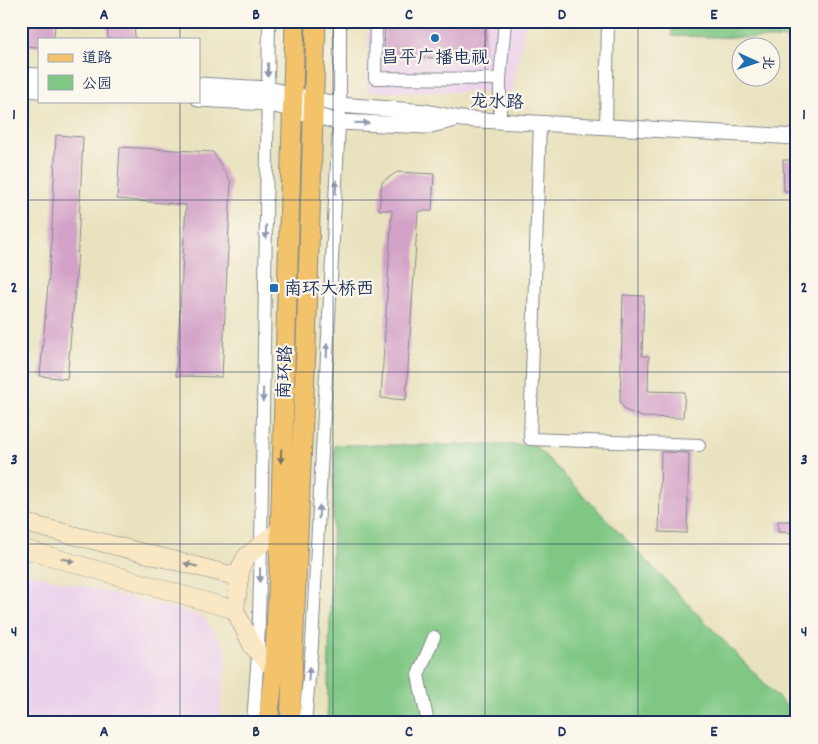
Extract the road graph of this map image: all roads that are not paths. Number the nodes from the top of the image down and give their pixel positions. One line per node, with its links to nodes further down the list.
1 (269, 21): 14 (street, one-way to 14)
2 (295, 21): 16 (main road, 南环路)
3 (316, 21): 18 (main road, 南环路)
4 (340, 21): 17 (street)
5 (376, 21): 10 (street)
6 (506, 21): 10 (street)
7 (608, 21): 23 (street)
8 (21, 75): 9 (street)
9 (38, 76)
10 (500, 79): 20 (street)
11 (200, 85): 14 (street, 龙水路)
12 (21, 89): 13 (street)
13 (38, 90)
14 (268, 96): 15 (street, 龙水路); 16 (street, 龙水路); 28 (street, one-way to 28)
15 (200, 99)
16 (292, 102): 18 (street, 龙水路); 27 (main road, 南环路, one-way to 27)
17 (340, 105): 18 (street, 龙水路); 19 (street, 龙水路); 21 (street)
18 (314, 107): 21 (street); 37 (main road, 南环路)
19 (461, 119): 20 (street, 龙水路); 21 (street, one-way to 19)
20 (500, 119): 22 (street, 龙水路)
21 (339, 122): 38 (street, one-way to 21)
22 (540, 122): 23 (street, 龙水路); 25 (street)
23 (606, 126): 24 (street, 龙水路)
24 (797, 137)
25 (698, 446)
26 (21, 522): 30 (main road, one-way to 26)
27 (279, 530): 28 (main road); 34 (main road, 南环路)
28 (261, 545): 30 (main road); 33 (street, one-way to 33)
29 (21, 548): 31 (main road, one-way to 31)
30 (238, 577): 31 (main road)
31 (235, 610): 33 (main road)
32 (434, 637): 39 (street)
33 (258, 653): 34 (main road); 35 (street)
34 (274, 669): 36 (main road, 南环路)
35 (253, 723)
36 (268, 723)
37 (290, 723)
38 (305, 723)
39 (428, 723)

